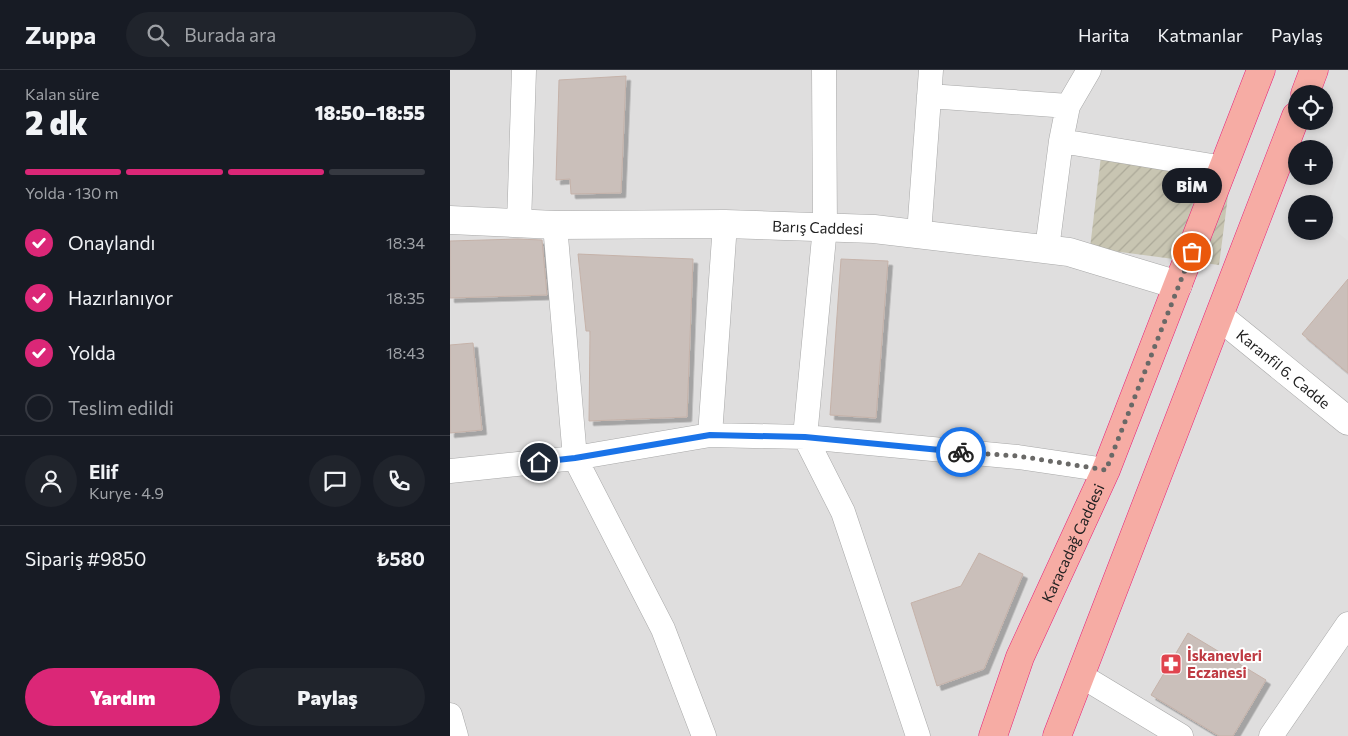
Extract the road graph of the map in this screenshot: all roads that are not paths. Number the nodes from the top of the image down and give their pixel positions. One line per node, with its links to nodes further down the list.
1 (524, 70): 14 (street)
2 (824, 70): 17 (street)
3 (931, 70): 8 (street)
4 (1089, 70): 9 (street)
5 (1261, 70): 12 (highway, Karacadağ Caddesi)
6 (1314, 70): 7 (highway)
7 (1308, 85)
8 (929, 96): 9 (street); 18 (street)
9 (1068, 106): 11 (street)
10 (1291, 130): 21 (highway)
11 (1061, 141): 12 (street); 19 (street)
12 (1224, 168): 20 (highway, Karacadağ Caddesi)
13 (450, 220): 14 (street, Barış Caddesi)
14 (519, 224): 16 (street, Barış Caddesi)
15 (725, 224): 16 (street, Barış Caddesi); 17 (street, Barış Caddesi); 23 (street)
16 (555, 225): 25 (street)
17 (825, 227): 18 (street, Barış Caddesi); 24 (street)
18 (919, 234): 19 (street, Barış Caddesi)
19 (1047, 249): 20 (street, Barış Caddesi)
20 (1178, 285): 26 (highway, Karacadağ Caddesi)
21 (1220, 317): 22 (street, Karanfil 6. Cadde); 29 (highway)
22 (1348, 421)
23 (710, 435): 24 (street); 25 (street)
24 (805, 437): 26 (street); 34 (street)
25 (575, 458): 27 (street); 33 (street)
26 (1106, 470): 31 (highway, Karacadağ Caddesi)
27 (450, 471)
28 (1348, 624): 37 (street)
29 (1080, 675): 35 (highway); 36 (street)
30 (450, 715): 32 (street)
31 (991, 735)
32 (456, 736)
33 (704, 736)
34 (918, 736)
35 (1057, 736)
36 (1181, 736)
37 (1271, 736)

